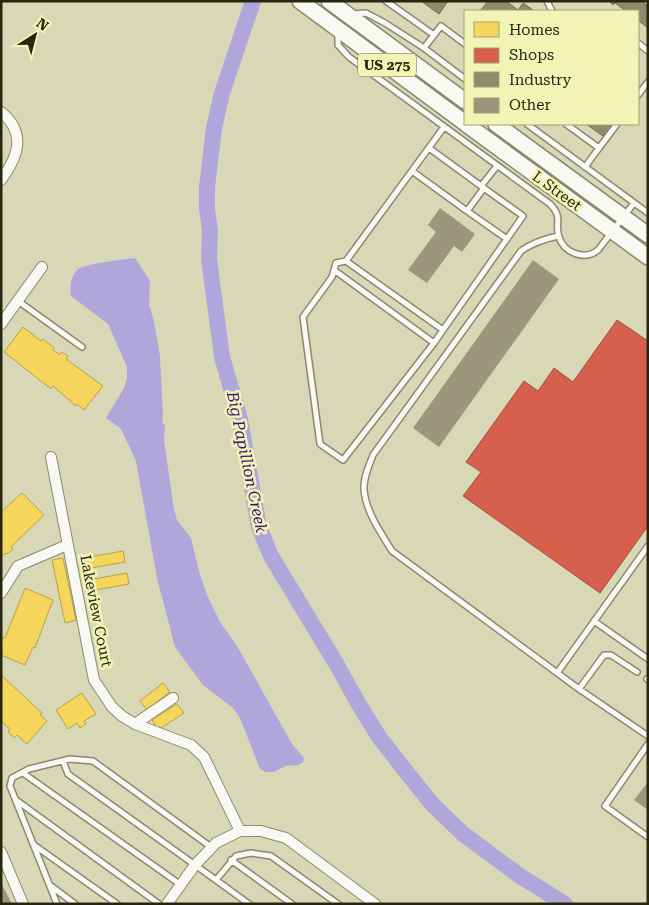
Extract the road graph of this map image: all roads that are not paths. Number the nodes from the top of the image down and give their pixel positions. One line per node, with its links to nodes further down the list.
1 (328, 1): 4 (main road, US 275)
2 (386, 1): 6 (lane)
3 (304, 4): 5 (main road, L Street / US 275)
4 (347, 15): 8 (lane); 12 (main road, US 275)
5 (338, 29): 14 (main road, L Street / US 275); 20 (lane)
6 (434, 35): 7 (lane); 8 (lane)
7 (464, 43)
8 (424, 48): 9 (lane)
9 (464, 77)
10 (648, 82): 11 (lane)
11 (639, 94)
12 (464, 100)
13 (1, 112): 26 (street)
14 (464, 122)
15 (469, 125): 32 (main road, L Street / US 275)
16 (497, 125): 31 (main road, L Street)
17 (527, 125): 24 (lane)
18 (567, 125): 22 (lane)
19 (616, 125): 22 (lane)
20 (444, 127): 21 (lane); 23 (lane)
21 (429, 148): 25 (lane); 27 (lane)
22 (599, 148): 24 (lane)
23 (497, 166): 27 (lane); 34 (lane)
24 (585, 167): 28 (lane)
25 (412, 171): 29 (lane); 37 (lane)
26 (1, 180)
27 (483, 187): 29 (lane); 35 (lane)
28 (634, 203): 30 (lane); 31 (lane)
29 (468, 211): 35 (lane)
30 (648, 213)
31 (624, 217): 32 (lane); 33 (main road, L Street)
32 (613, 232): 34 (lane); 36 (main road, L Street / US 275)
33 (648, 235)
34 (558, 236): 52 (lane)
35 (507, 239): 42 (lane)
36 (648, 258)
37 (346, 261): 39 (lane); 42 (lane)
38 (42, 266): 40 (street)
39 (334, 270): 43 (lane); 43 (lane)
40 (18, 301): 41 (street); 44 (lane)
41 (1, 324)
42 (443, 330): 43 (lane)
43 (434, 344)
44 (82, 347)
45 (51, 457): 46 (street, Lakeview Court)
46 (67, 545): 48 (street); 55 (street, Lakeview Court)
47 (648, 546): 49 (lane)
48 (1, 593)
49 (594, 621): 50 (lane); 52 (lane)
50 (648, 659)
51 (637, 672): 53 (lane)
52 (557, 673): 53 (lane)
53 (580, 690): 56 (lane)
54 (173, 698): 55 (street)
55 (135, 724): 61 (street, Lakeview Court)
56 (648, 736)
57 (648, 744): 62 (lane)
58 (62, 761): 59 (lane); 64 (lane); 67 (lane)
59 (23, 772): 60 (lane); 69 (lane)
60 (16, 800): 63 (lane); 75 (lane)
61 (240, 831): 64 (street); 80 (street)
62 (648, 837)
63 (33, 844): 70 (lane); 74 (lane)
64 (211, 847): 67 (street)
65 (1, 852): 71 (street)
66 (231, 860): 68 (lane); 78 (lane); 79 (lane)
67 (195, 865): 68 (lane); 69 (street)
68 (216, 880): 77 (lane)
69 (181, 885): 76 (street)
70 (50, 886): 72 (lane); 73 (lane)
71 (23, 904)
72 (57, 904)
73 (74, 904)
74 (117, 904)
75 (159, 904)
76 (167, 904)
77 (249, 904)
78 (292, 904)
79 (338, 904)
80 (375, 904)

